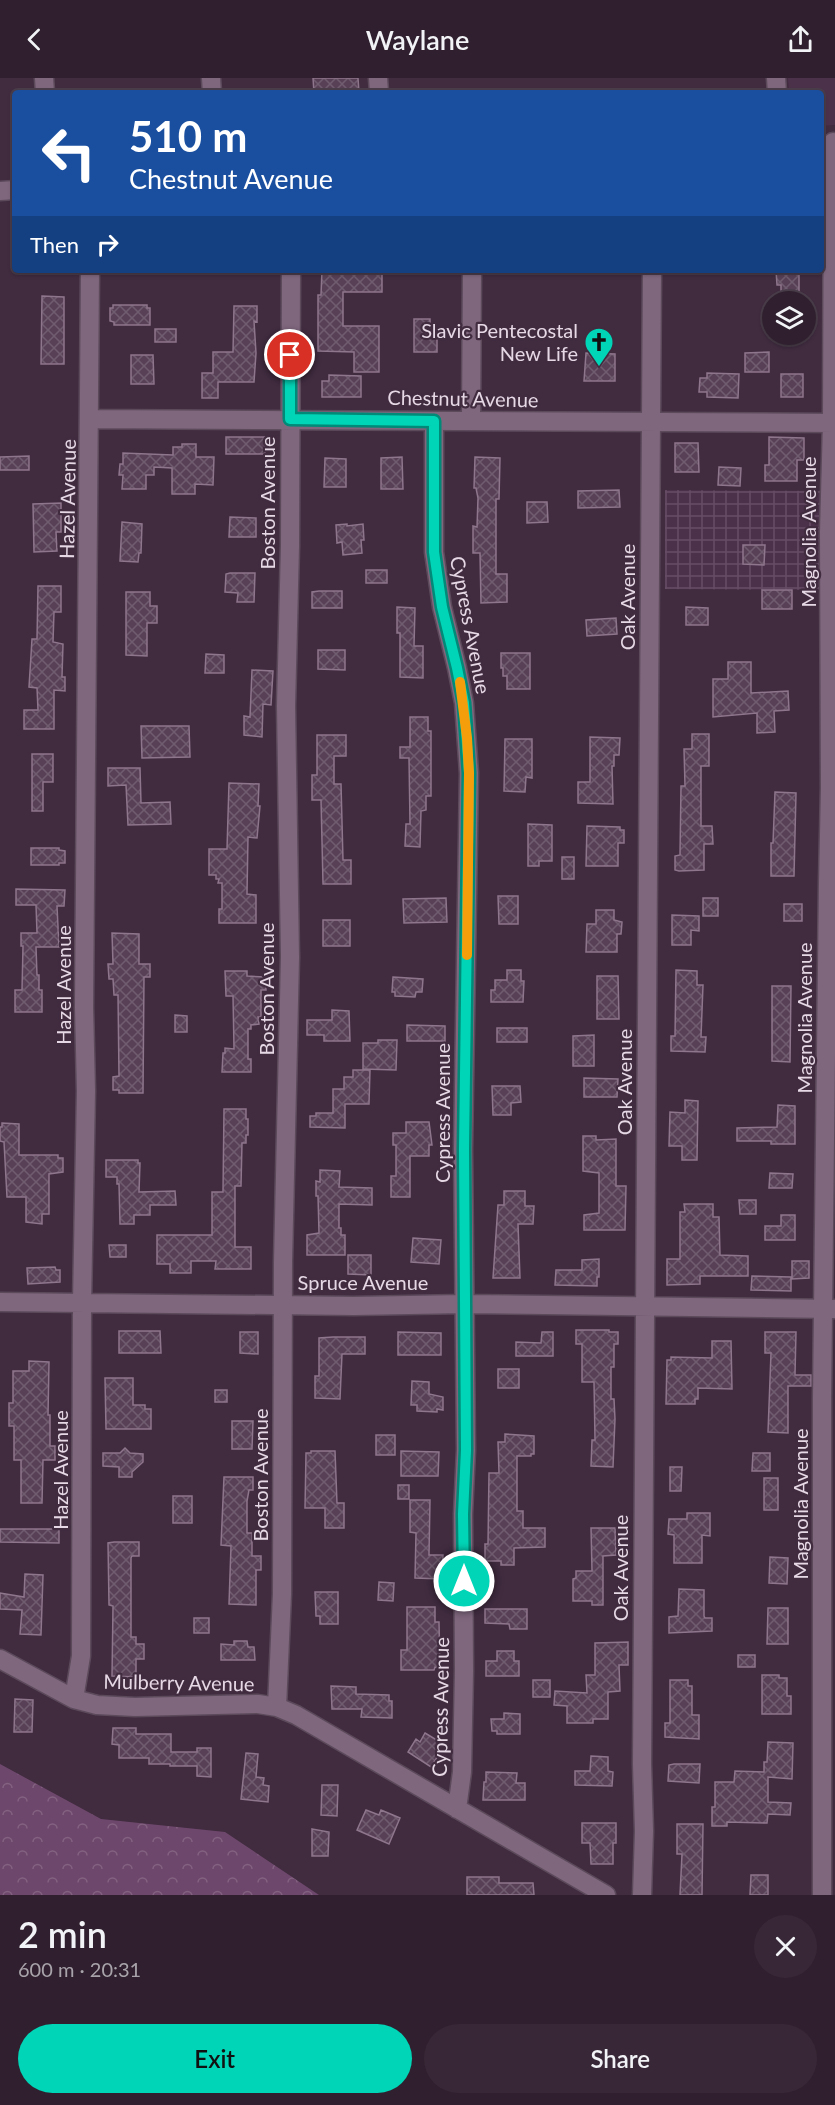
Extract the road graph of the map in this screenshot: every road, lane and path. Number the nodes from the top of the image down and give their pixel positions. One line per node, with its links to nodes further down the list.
1 (830, 142): 11 (street, Magnolia Avenue)
2 (90, 273): 6 (street, Hazel Avenue)
3 (291, 273): 7 (street, Boston Avenue)
4 (472, 273): 9 (street)
5 (652, 273): 10 (street, Oak Avenue)
6 (90, 419): 7 (street, Chestnut Avenue); 14 (street, Hazel Avenue)
7 (290, 419): 8 (street, Chestnut Avenue); 16 (street, Boston Avenue)
8 (434, 421): 9 (street, Chestnut Avenue); 15 (street, Cypress Avenue)
9 (471, 421): 10 (street, Chestnut Avenue)
10 (651, 423): 11 (street, Chestnut Avenue); 17 (street, Oak Avenue)
11 (833, 423): 12 (street, Magnolia Avenue)
12 (832, 839): 18 (street, Magnolia Avenue)
13 (0, 1302): 14 (street, Spruce Avenue)
14 (82, 1303): 16 (street, Spruce Avenue); 20 (street, Hazel Avenue)
15 (464, 1304): 16 (street, Spruce Avenue); 17 (street, Spruce Avenue); 22 (street, Cypress Avenue)
16 (283, 1305): 21 (street, Boston Avenue)
17 (644, 1306): 18 (street, Spruce Avenue); 24 (street, Oak Avenue)
18 (830, 1309): 25 (street, Magnolia Avenue)
19 (0, 1659): 20 (street, Mulberry Avenue)
20 (74, 1699): 21 (street, Mulberry Avenue)
21 (277, 1707): 22 (street, Mulberry Avenue)
22 (457, 1809): 23 (street, Mulberry Avenue)
23 (606, 1895)
24 (642, 1895)
25 (822, 1895)

